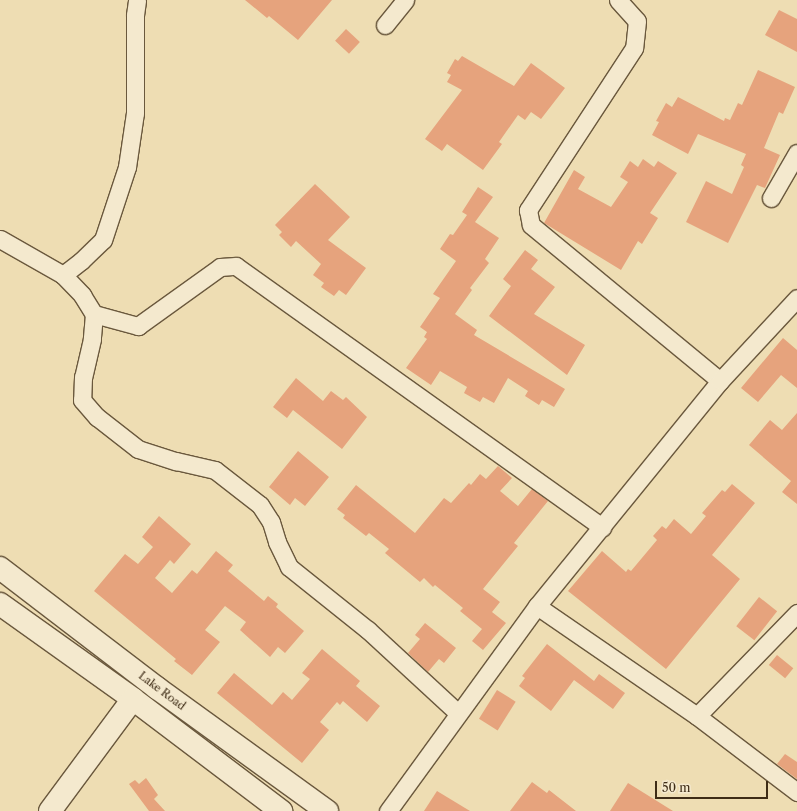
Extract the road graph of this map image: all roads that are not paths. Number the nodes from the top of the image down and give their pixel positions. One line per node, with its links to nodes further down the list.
1 (136, 0): 8 (street)
2 (405, 0): 4 (street)
3 (618, 0): 11 (street)
4 (385, 25)
5 (797, 153): 6 (street)
6 (771, 198)
7 (0, 239): 8 (street)
8 (63, 275): 10 (street)
9 (797, 298): 11 (street)
10 (94, 314): 12 (street); 18 (street)
11 (720, 381): 12 (street)
12 (602, 527): 15 (street)
13 (0, 568): 23 (main road, Lake Road)
14 (0, 604): 17 (main road)
15 (537, 606): 18 (street); 19 (street)
16 (797, 613): 19 (street)
17 (133, 699): 21 (main road); 22 (main road)
18 (458, 713): 24 (street)
19 (697, 716): 20 (street)
20 (797, 792)
21 (50, 811)
22 (281, 811)
23 (327, 811)
24 (388, 811)

